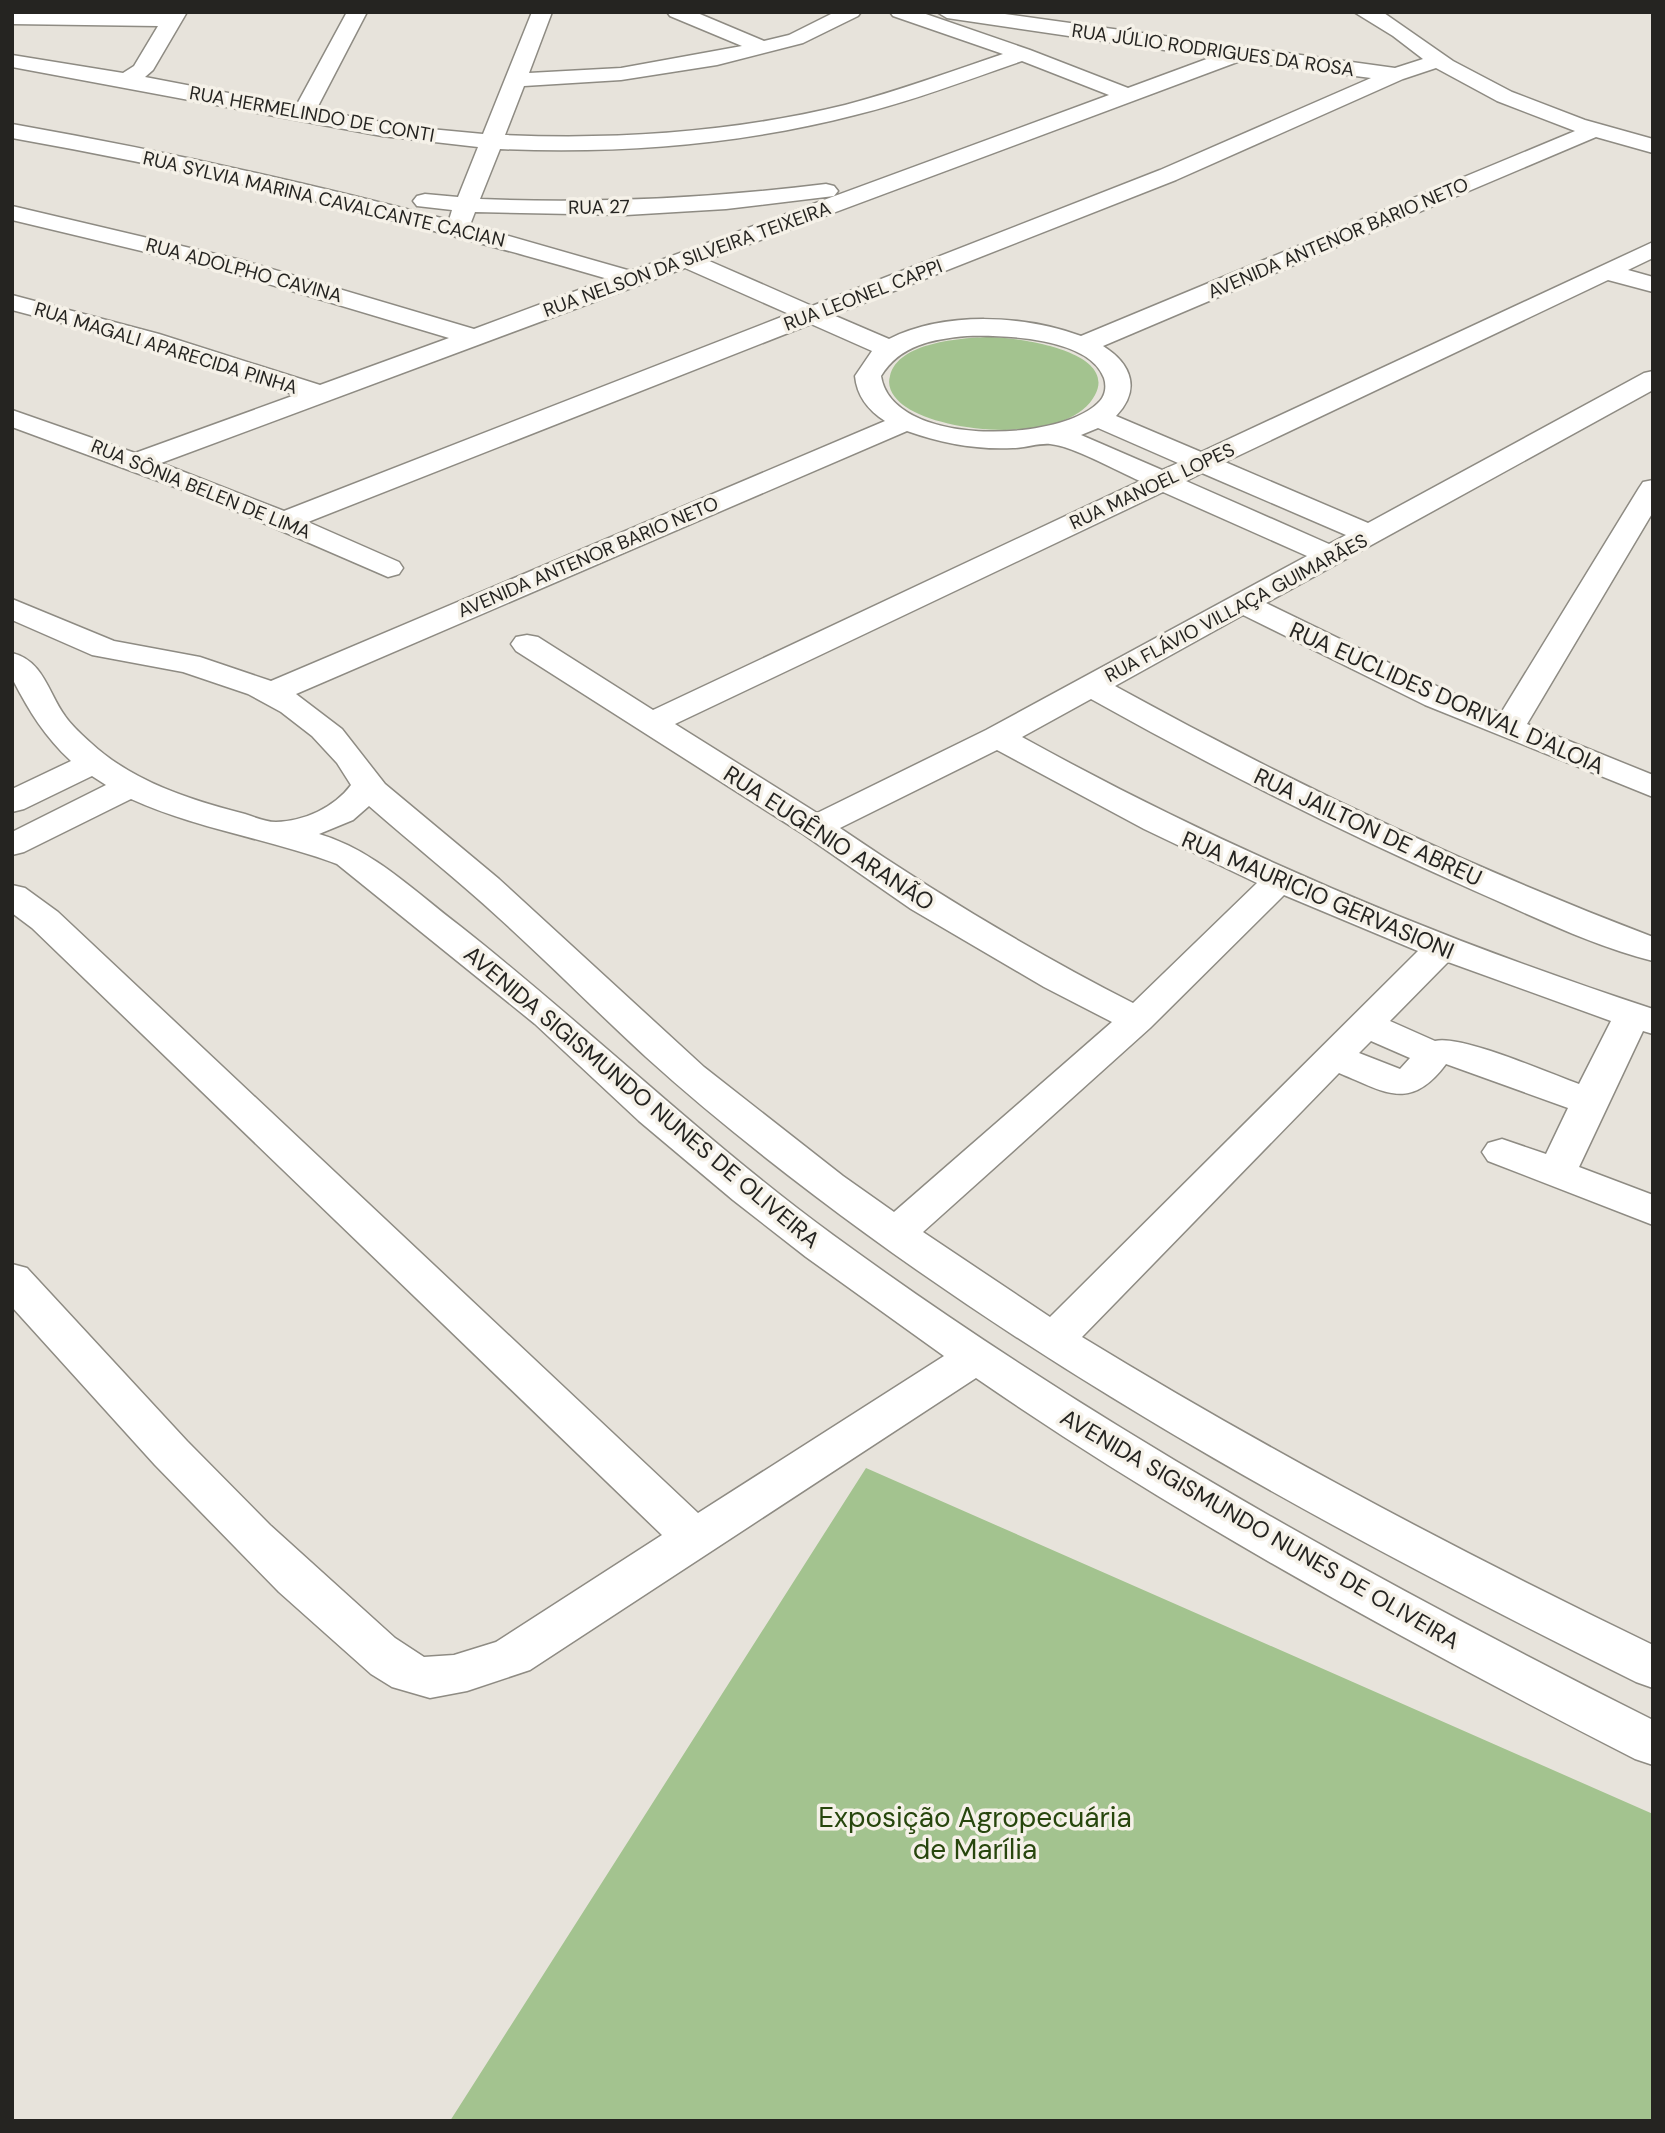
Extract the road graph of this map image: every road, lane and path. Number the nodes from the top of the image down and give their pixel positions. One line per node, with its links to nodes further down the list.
1 (357, 12): 21 (street)
2 (542, 12): 18 (street)
3 (677, 12): 10 (street)
4 (851, 12): 10 (street)
5 (900, 12): 11 (street)
6 (947, 12): 12 (street, RUA JÚLIO RODRIGUES DA ROSA)
7 (1364, 12): 14 (street)
8 (175, 16): 9 (street); 17 (street)
9 (12, 18)
10 (764, 48): 18 (street)
11 (1023, 54): 20 (street); 24 (street, RUA HERMELINDO DE CONTI)
12 (1238, 55): 16 (street, RUA JÚLIO RODRIGUES DA ROSA); 20 (street, RUA NELSON DA SILVEIRA TEIXEIRA)
13 (12, 61): 15 (street, RUA HERMELINDO DE CONTI)
14 (1437, 61): 16 (street, RUA LEONEL CAPPI); 22 (street)
15 (40, 66): 17 (street, RUA HERMELINDO DE CONTI); 19 (street)
16 (1396, 75): 42 (street, RUA LEONEL CAPPI)
17 (127, 80): 21 (street, RUA HERMELINDO DE CONTI)
18 (515, 80): 24 (street)
19 (12, 81)
20 (1129, 96): 26 (street, RUA NELSON DA SILVEIRA TEIXEIRA)
21 (303, 114): 24 (street, RUA HERMELINDO DE CONTI)
22 (1595, 130): 25 (street); 47 (street, AVENIDA ANTENOR BARIO NETO)
23 (12, 131): 27 (street, RUA SYLVIA MARINA CAVALCANTE CACIAN)
24 (491, 141): 29 (street)
25 (1653, 146)
26 (877, 189): 28 (street, RUA 27); 31 (street, RUA NELSON DA SILVEIRA TEIXEIRA)
27 (320, 194): 29 (street, RUA 27); 32 (street, RUA SYLVIA MARINA CAVALCANTE CACIAN)
28 (755, 200): 29 (street, RUA 27); 31 (street)
29 (466, 205): 32 (street)
30 (12, 213): 45 (street, RUA ADOLPHO CAVINA)
31 (780, 225): 33 (street, RUA NELSON DA SILVEIRA TEIXEIRA)
32 (458, 228): 38 (street, RUA SYLVIA MARINA CAVALCANTE CACIAN)
33 (722, 246): 35 (street); 36 (street, RUA NELSON DA SILVEIRA TEIXEIRA)
34 (1653, 249): 37 (street, RUA MANOEL LOPES)
35 (747, 257)
36 (685, 259): 38 (street, RUA NELSON DA SILVEIRA TEIXEIRA); 44 (street)
37 (1605, 271): 39 (street); 55 (street, RUA MANOEL LOPES)
38 (633, 279): 45 (street, RUA NELSON DA SILVEIRA TEIXEIRA)
39 (1653, 285)
40 (821, 290): 42 (street)
41 (12, 302): 49 (street, RUA MAGALI APARECIDA PINHA)
42 (845, 302): 43 (street); 44 (street, RUA LEONEL CAPPI)
43 (871, 313)
44 (812, 315): 46 (street); 58 (street, RUA LEONEL CAPPI)
45 (474, 337): 49 (street, RUA NELSON DA SILVEIRA TEIXEIRA)
46 (893, 337): 47 (street); 52 (street)
47 (1082, 346): 51 (street)
48 (1653, 379): 59 (street, RUA FLÁVIO VILLAÇA GUIMARÃES)
49 (320, 394): 54 (street, RUA NELSON DA SILVEIRA TEIXEIRA)
50 (12, 418): 54 (street, RUA SÔNIA BELEN DE LIMA)
51 (1097, 418): 53 (street); 55 (street)
52 (906, 422): 53 (street); 68 (street, AVENIDA ANTENOR BARIO NETO)
53 (1049, 435): 56 (street)
54 (137, 461): 58 (street, RUA SÔNIA BELEN DE LIMA)
55 (1202, 463): 56 (street, RUA MANOEL LOPES); 59 (street)
56 (1163, 481): 60 (street); 69 (street, RUA MANOEL LOPES)
57 (1653, 488): 70 (street)
58 (285, 521): 61 (street, RUA SÔNIA BELEN DE LIMA)
59 (1371, 536): 60 (street, RUA FLÁVIO VILLAÇA GUIMARÃES)
60 (1332, 556): 62 (street, RUA FLÁVIO VILLAÇA GUIMARÃES)
61 (388, 568)
62 (1244, 604): 67 (street, RUA FLÁVIO VILLAÇA GUIMARÃES); 70 (street, RUA EUCLIDES DORIVAL D'ALOIA)
63 (12, 608): 65 (street, AVENIDA SIGISMUNDO NUNES DE OLIVEIRA)
64 (527, 643): 69 (street, RUA EUGÊNIO ARANÃO)
65 (108, 649): 66 (street); 68 (street, AVENIDA SIGISMUNDO NUNES DE OLIVEIRA)
66 (38, 667): 72 (street, AVENIDA SIGISMUNDO NUNES DE OLIVEIRA)
67 (1091, 686): 71 (street, RUA FLÁVIO VILLAÇA GUIMARÃES); 83 (street, RUA JAILTON DE ABREU)
68 (271, 693): 74 (street, AVENIDA SIGISMUNDO NUNES DE OLIVEIRA)
69 (651, 723): 77 (street, RUA EUGÊNIO ARANÃO)
70 (1508, 729): 75 (street, RUA EUCLIDES DORIVAL D'ALOIA)
71 (998, 737): 77 (street, RUA FLÁVIO VILLAÇA GUIMARÃES); 80 (street, RUA MAURICIO GERVASIONI)
72 (94, 762): 73 (street, AVENIDA SIGISMUNDO NUNES DE OLIVEIRA); 76 (street)
73 (131, 786): 78 (street, AVENIDA SIGISMUNDO NUNES DE OLIVEIRA); 79 (street)
74 (367, 786): 78 (street); 93 (street, AVENIDA SIGISMUNDO NUNES DE OLIVEIRA)
75 (1653, 787)
76 (12, 802)
77 (815, 827): 84 (street, RUA EUGÊNIO ARANÃO)
78 (268, 831): 96 (street, AVENIDA SIGISMUNDO NUNES DE OLIVEIRA)
79 (12, 845)
80 (1279, 881): 82 (street, RUA MAURICIO GERVASIONI); 84 (street)
81 (12, 896): 97 (street)
82 (1441, 948): 85 (street); 86 (street, RUA MAURICIO GERVASIONI)
83 (1653, 950)
84 (1137, 1020): 93 (street)
85 (1366, 1024): 87 (street); 88 (street)
86 (1639, 1025): 89 (street)
87 (1433, 1054): 88 (street); 89 (street)
88 (1334, 1057): 95 (street)
89 (1590, 1102): 91 (street)
90 (1502, 1153): 91 (street)
91 (1556, 1174): 92 (street)
92 (1653, 1212)
93 (895, 1234): 95 (street, AVENIDA SIGISMUNDO NUNES DE OLIVEIRA)
94 (12, 1279): 97 (street)
95 (1053, 1340): 98 (street, AVENIDA SIGISMUNDO NUNES DE OLIVEIRA)
96 (975, 1357): 97 (street); 99 (street, AVENIDA SIGISMUNDO NUNES DE OLIVEIRA)
97 (695, 1538)
98 (1653, 1668)
99 (1653, 1744)

